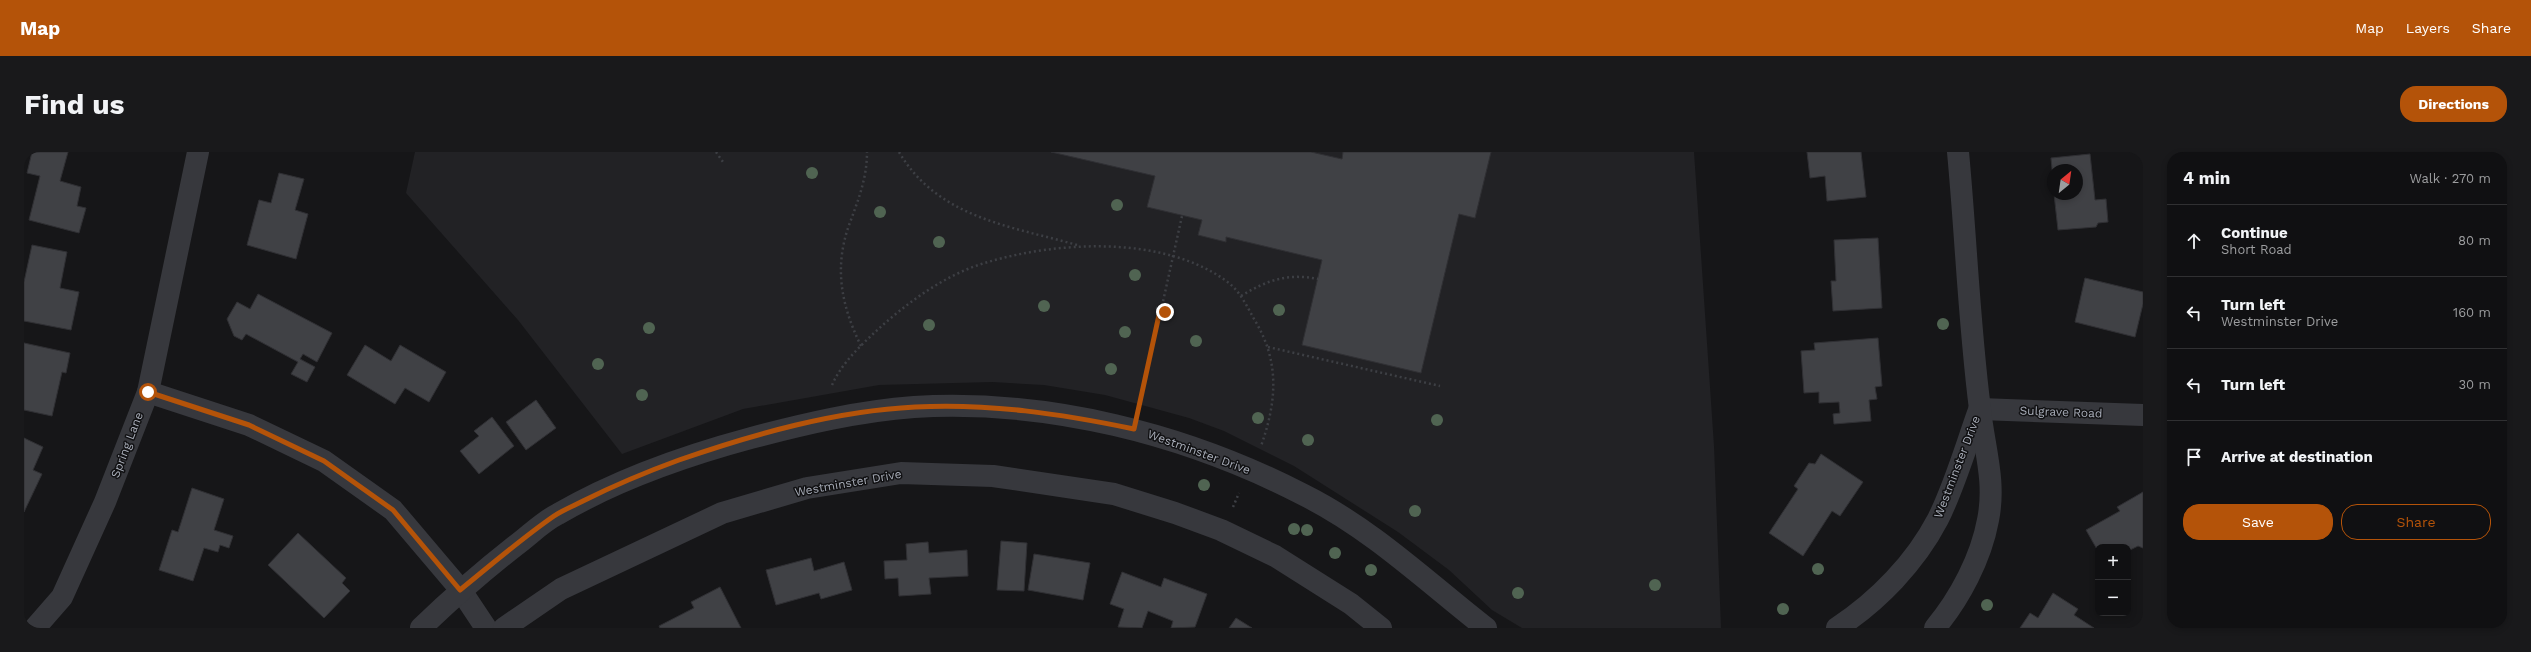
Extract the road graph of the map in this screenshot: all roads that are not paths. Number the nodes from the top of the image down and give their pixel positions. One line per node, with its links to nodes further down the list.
1 (198, 152): 3 (street, Spring Lane)
2 (1958, 152): 4 (street, Westminster Drive)
3 (148, 392): 6 (street); 7 (street, Spring Lane)
4 (1980, 409): 5 (street, Sulgrave Road); 13 (street, Westminster Drive); 14 (street, Westminster Drive)
5 (2143, 415)
6 (460, 590): 8 (street, Westminster Drive); 9 (street); 12 (street, Westminster Drive)
7 (35, 628)
8 (421, 628)
9 (486, 628)
10 (504, 628): 11 (street, Westminster Drive)
11 (1381, 628)
12 (1486, 628)
13 (1837, 628)
14 (1935, 628)

